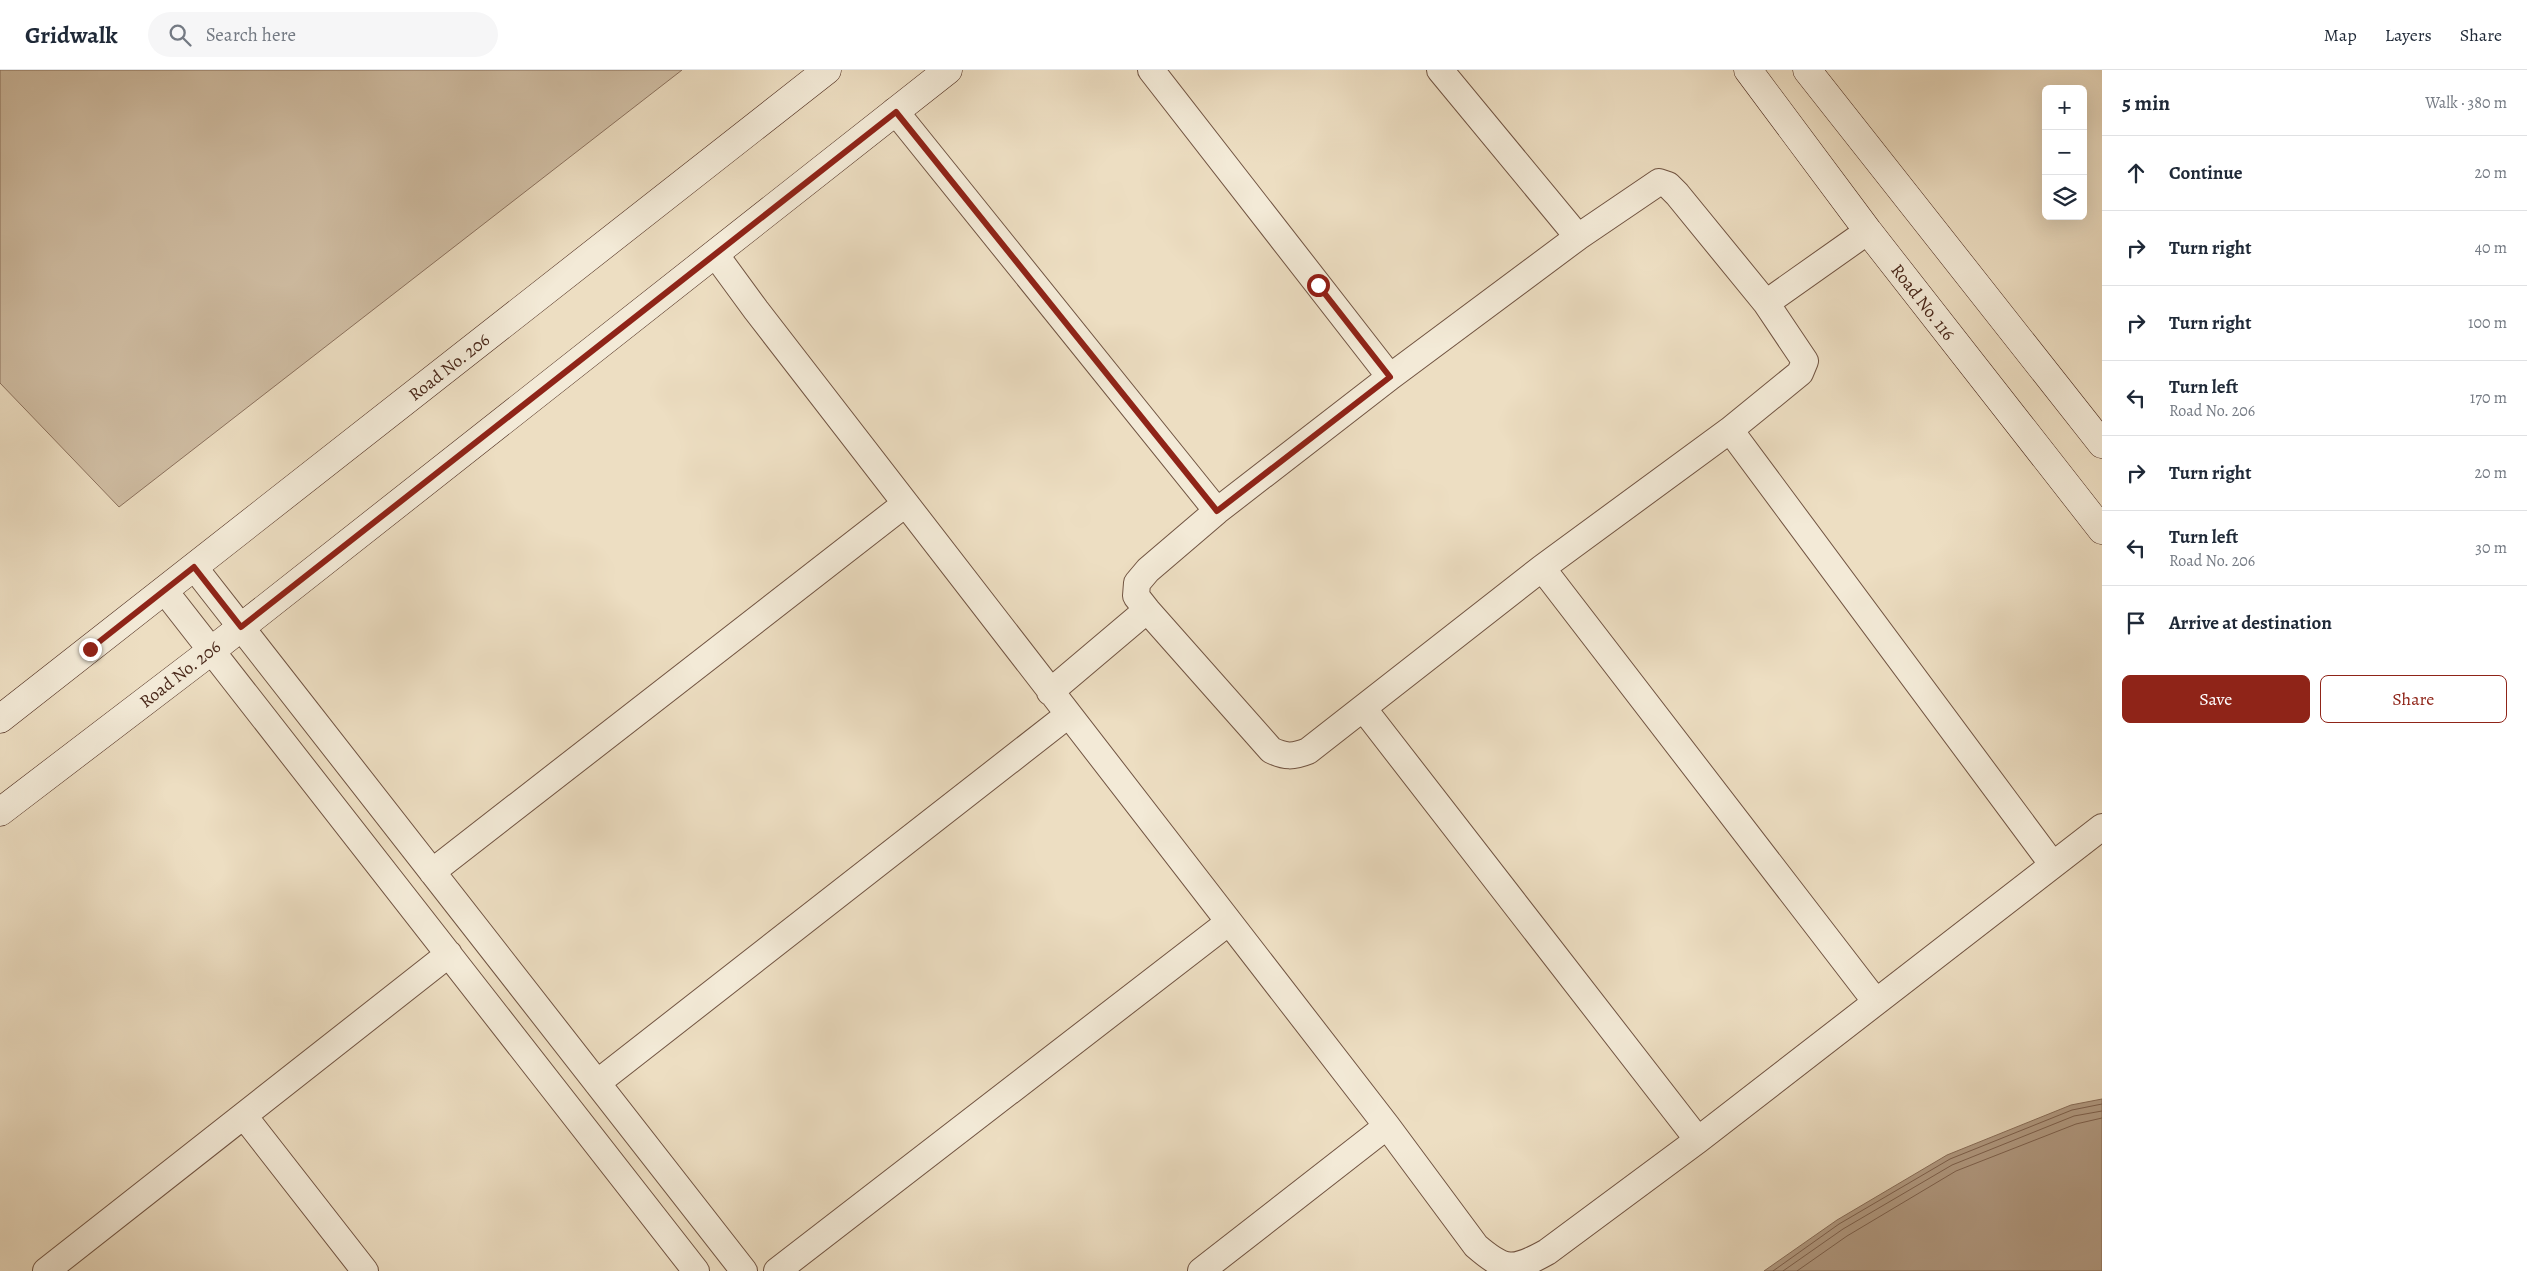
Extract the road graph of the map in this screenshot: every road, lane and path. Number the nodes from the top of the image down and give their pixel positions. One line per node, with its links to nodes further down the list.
1 (828, 70): 18 (street, Road No. 206)
2 (948, 70): 7 (street, Road No. 206)
3 (1151, 70): 12 (street)
4 (1440, 70): 9 (street)
5 (1748, 70): 8 (street, Road No. 116)
6 (1807, 70): 14 (street)
7 (896, 112): 10 (street, Road No. 206); 16 (street)
8 (1868, 231): 11 (street); 17 (street, Road No. 116)
9 (1578, 237): 11 (street); 12 (street)
10 (715, 254): 15 (street); 22 (street, Road No. 206)
11 (1766, 303): 13 (street)
12 (1390, 377): 16 (street)
13 (1730, 430): 19 (street); 30 (street)
14 (2102, 444)
15 (905, 504): 24 (street); 31 (street)
16 (1217, 511): 21 (street)
17 (2102, 530)
18 (194, 567): 20 (street, Road No. 206); 22 (street)
19 (1542, 568): 25 (street); 34 (street)
20 (164, 590): 23 (street); 27 (street, Road No. 206)
21 (1147, 610): 24 (street); 25 (street)
22 (241, 627): 23 (street, Road No. 206); 31 (street)
23 (211, 651): 28 (street, Road No. 206); 33 (street)
24 (1050, 692): 26 (street)
25 (1363, 708): 38 (street)
26 (1068, 715): 32 (street); 35 (street)
27 (0, 719)
28 (0, 812)
29 (2102, 827): 30 (street)
30 (2054, 865): 34 (street)
31 (432, 872): 35 (street)
32 (1228, 922): 37 (street); 43 (street)
33 (448, 954): 36 (street); 41 (street)
34 (1876, 1002): 38 (street)
35 (597, 1083): 42 (street)
36 (244, 1116): 39 (street); 40 (street)
37 (1387, 1126): 38 (street); 44 (street)
38 (1698, 1140)
39 (46, 1271)
40 (365, 1271)
41 (696, 1271)
42 (744, 1271)
43 (778, 1271)
44 (1202, 1271)

